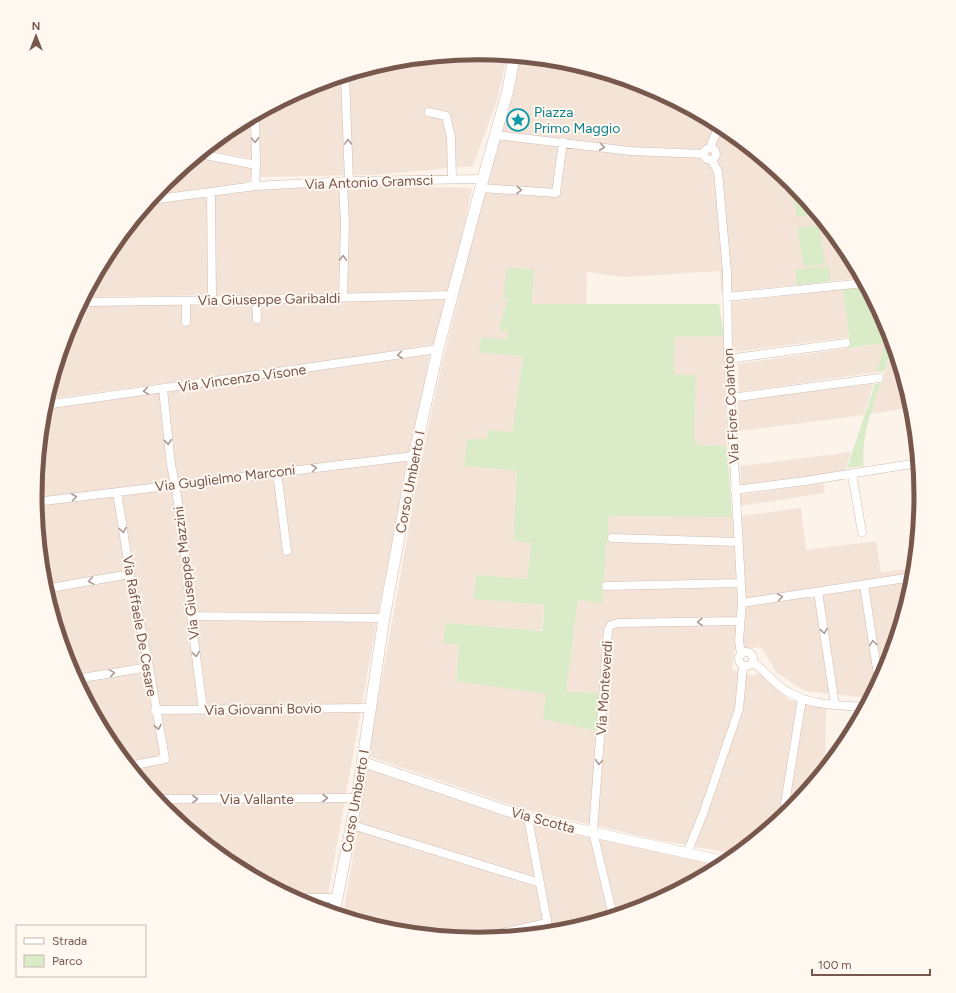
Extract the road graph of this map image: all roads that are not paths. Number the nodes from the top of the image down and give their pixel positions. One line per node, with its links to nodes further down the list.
1 (513, 62): 6 (main road, Corso Umberto I)
2 (345, 82): 12 (street, one-way to 2)
3 (429, 112): 11 (street)
4 (255, 122): 10 (street, one-way to 10)
5 (716, 133): 8 (street)
6 (495, 135): 7 (street); 13 (main road, Corso Umberto I)
7 (563, 142): 8 (street, one-way to 8); 13 (street, Via Antonio Gramsci, one-way to 7)
8 (707, 151): 20 (street, Via Fiore Colanton)
9 (208, 155): 10 (street)
10 (256, 165): 14 (street)
11 (452, 179): 12 (street, Via Antonio Gramsci); 13 (street, Via Antonio Gramsci)
12 (346, 181): 14 (street, Via Antonio Gramsci); 19 (street, one-way to 12)
13 (482, 183): 18 (main road, Corso Umberto I)
14 (255, 186): 15 (street, Via Antonio Gramsci)
15 (211, 192): 16 (street, Via Antonio Gramsci); 23 (street)
16 (160, 199)
17 (859, 284): 20 (street)
18 (453, 295): 19 (street, Via Giuseppe Garibaldi); 28 (main road, Corso Umberto I)
19 (343, 297): 21 (street, Via Giuseppe Garibaldi)
20 (727, 297): 29 (street, Via Fiore Colanton)
21 (256, 300): 23 (street, Via Giuseppe Garibaldi); 25 (street)
22 (186, 301): 23 (street, Via Giuseppe Garibaldi); 24 (street, Via Giuseppe Garibaldi); 26 (street)
23 (212, 301)
24 (88, 302)
25 (257, 319)
26 (186, 322)
27 (846, 342): 29 (street)
28 (438, 349): 31 (street, Via Vincenzo Visone, one-way to 31); 34 (main road, Corso Umberto I)
29 (728, 359): 32 (street, Via Fiore Colanton)
30 (879, 378): 32 (street)
31 (163, 389): 33 (street, Via Vincenzo Visone, one-way to 33); 38 (street, Via Giuseppe Mazzini, one-way to 38)
32 (730, 398): 39 (street, Via Fiore Colanton)
33 (52, 404)
34 (414, 456): 36 (street, Via Guglielmo Marconi, one-way to 34); 55 (main road, Corso Umberto I)
35 (913, 464): 37 (street)
36 (277, 472): 38 (street, Via Guglielmo Marconi); 45 (street)
37 (852, 474): 39 (street); 42 (street)
38 (175, 484): 40 (street, Via Guglielmo Marconi); 54 (street, Via Giuseppe Mazzini)
39 (735, 490): 44 (street, Via Fiore Colanton)
40 (117, 492): 41 (street, Via Guglielmo Marconi, one-way to 40); 46 (street, Via Raffaele De Cesare, one-way to 46)
41 (42, 501)
42 (862, 532)
43 (612, 538): 44 (street)
44 (737, 542): 48 (street, Via Fiore Colanton)
45 (287, 551)
46 (130, 574): 51 (street, one-way to 51); 60 (street, Via Raffaele De Cesare)
47 (907, 578): 49 (street)
48 (740, 584): 50 (street); 53 (street, Via Fiore Colanton)
49 (864, 584): 52 (street); 61 (street, one-way to 49)
50 (606, 586)
51 (52, 588)
52 (818, 592): 53 (street, one-way to 52); 64 (street, one-way to 64)
53 (742, 603): 56 (street, Via Fiore Colanton)
54 (191, 616): 55 (street); 68 (street, Via Giuseppe Mazzini, one-way to 68)
55 (384, 618): 66 (main road, Corso Umberto I)
56 (739, 621): 57 (street, Via Fiore Colanton); 76 (street, Via Monteverdi, one-way to 76)
57 (741, 654): 58 (street); 59 (street)
58 (753, 662): 59 (street); 63 (street)
59 (743, 666): 77 (street)
60 (149, 667): 62 (street, one-way to 60); 67 (street, Via Raffaele De Cesare)
61 (877, 671)
62 (82, 678)
63 (802, 699): 64 (street); 73 (street)
64 (835, 705): 65 (street)
65 (861, 706)
66 (371, 708): 68 (street, Via Giovanni Bovio); 69 (main road, Corso Umberto I)
67 (155, 710): 68 (street, Via Giovanni Bovio); 70 (street, Via Raffaele De Cesare, one-way to 70)
68 (203, 710)
69 (363, 762): 71 (main road, Corso Umberto I); 74 (street, Via Scotta)
70 (134, 765)
71 (357, 798): 72 (street, Via Vallante, one-way to 71); 75 (main road, Corso Umberto I)
72 (164, 799)
73 (785, 806)
74 (528, 818): 76 (street, Via Scotta); 79 (street)
75 (352, 825): 79 (street); 81 (main road, Corso Umberto I)
76 (593, 832): 77 (street, Via Scotta); 83 (street)
77 (687, 853): 78 (street, Via Scotta)
78 (719, 860)
79 (540, 883): 84 (street)
80 (309, 898): 81 (street)
81 (336, 898): 82 (main road, Corso Umberto I)
82 (335, 908)
83 (612, 911)
84 (547, 923): 85 (street); 86 (street)
85 (548, 927)
86 (506, 932)

